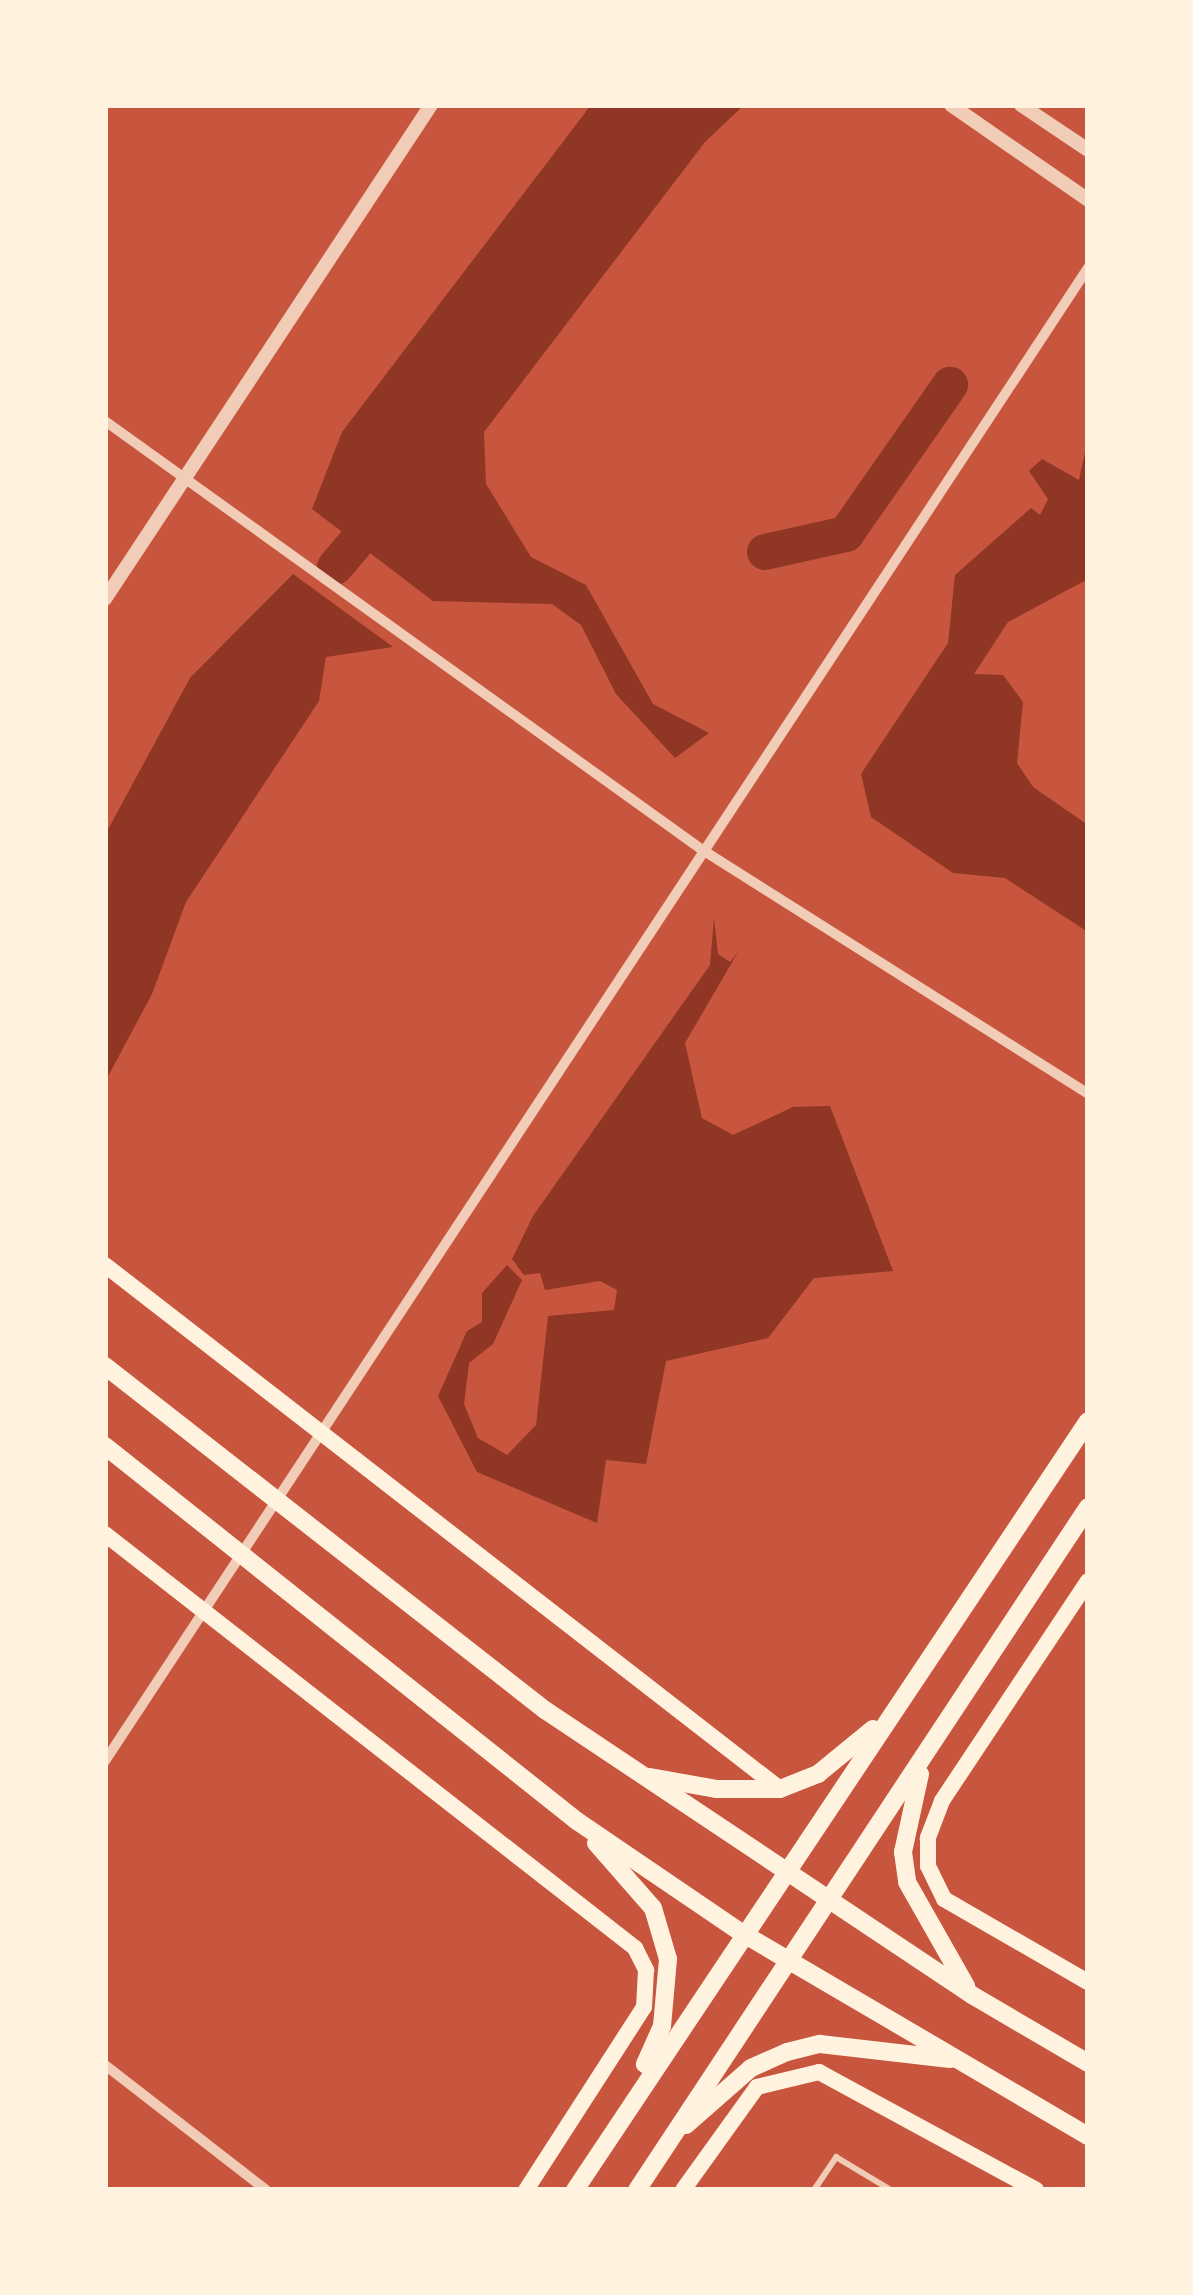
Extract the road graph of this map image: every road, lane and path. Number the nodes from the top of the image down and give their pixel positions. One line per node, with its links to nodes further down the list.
1 (431, 105): 8 (street)
2 (951, 105): 5 (street)
3 (1022, 105): 4 (street)
4 (1088, 150)
5 (1088, 200)
6 (1088, 268): 10 (street)
7 (105, 422): 8 (street)
8 (184, 479): 9 (street); 10 (street)
9 (105, 599)
10 (701, 849): 11 (street); 15 (street)
11 (1088, 1094)
12 (105, 1265): 15 (main road)
13 (105, 1366): 17 (main road)
14 (1088, 1420): 23 (main road)
15 (319, 1432): 17 (street); 27 (main road)
16 (105, 1446): 20 (main road)
17 (273, 1500): 20 (street); 26 (main road)
18 (1088, 1508): 25 (main road)
19 (105, 1534): 22 (main road)
20 (238, 1553): 22 (street); 28 (main road)
21 (1088, 1581): 29 (main road)
22 (202, 1610): 24 (street); 44 (main road)
23 (890, 1714): 27 (main road); 30 (main road)
24 (105, 1761)
25 (923, 1762): 31 (main road); 32 (main road)
26 (642, 1776): 27 (main road); 30 (main road)
27 (780, 1789)
28 (577, 1821): 33 (main road); 40 (main road)
29 (928, 1866): 31 (street); 35 (main road)
30 (783, 1871): 32 (main road); 33 (main road)
31 (907, 1882): 36 (main road)
32 (826, 1900): 34 (main road); 36 (main road)
33 (742, 1933): 34 (main road); 40 (main road)
34 (788, 1959): 37 (main road); 42 (main road)
35 (1088, 1982)
36 (972, 1995): 38 (main road)
37 (959, 2060): 41 (main road); 42 (main road)
38 (1088, 2063)
39 (105, 2065): 43 (street)
40 (622, 2117): 45 (main road)
41 (1088, 2136)
42 (669, 2140): 46 (main road)
43 (266, 2190)
44 (526, 2190)
45 (574, 2190)
46 (637, 2190)
47 (683, 2190): 50 (main road)
48 (814, 2190): 49 (lane)
49 (891, 2190)
50 (1036, 2190)

